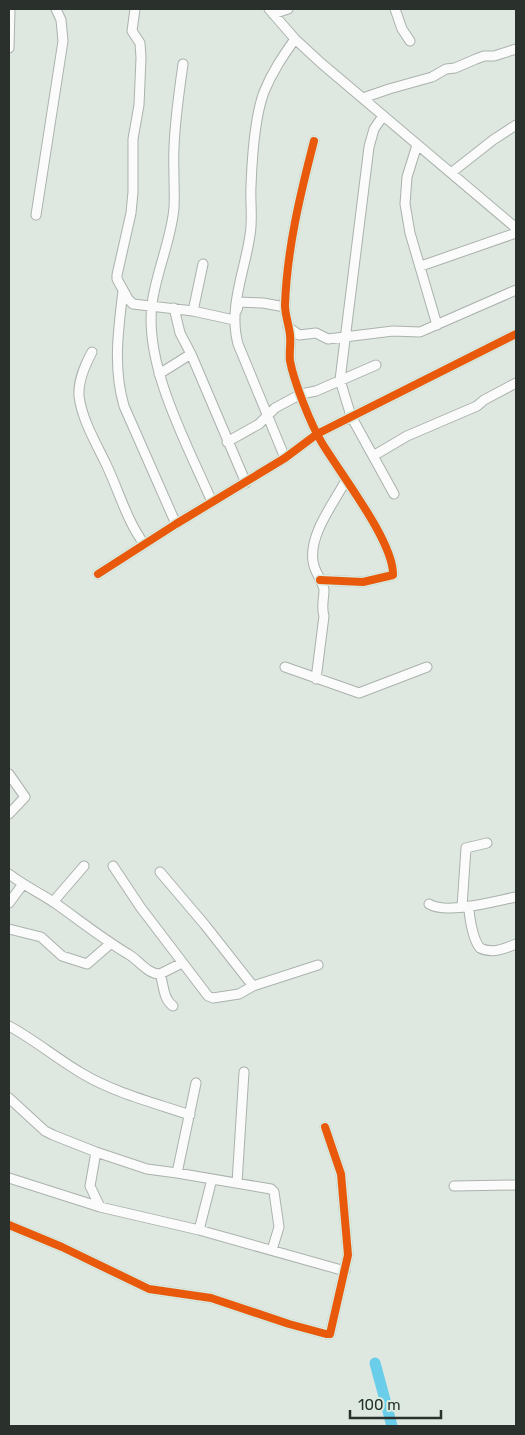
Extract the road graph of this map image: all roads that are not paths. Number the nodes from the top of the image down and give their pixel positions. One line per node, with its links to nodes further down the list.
1 (10, 9): 9 (street)
2 (56, 9): 18 (street)
3 (134, 9): 23 (street)
4 (288, 9): 6 (street)
5 (395, 9): 8 (street)
6 (271, 11): 7 (street)
7 (295, 39): 12 (street); 29 (street)
8 (410, 41)
9 (9, 48)
10 (516, 49): 12 (street)
11 (183, 64): 25 (street)
12 (363, 98): 13 (street)
13 (383, 116): 16 (street); 33 (street)
14 (516, 125): 17 (street)
15 (314, 141): 26 (street)
16 (418, 144): 17 (street); 22 (street)
17 (451, 173): 19 (street)
18 (36, 215)
19 (516, 228)
20 (516, 233): 22 (street)
21 (203, 264): 28 (street)
22 (421, 266): 30 (street)
23 (124, 290): 25 (street); 51 (street)
24 (516, 290): 30 (street)
25 (152, 306): 27 (street); 37 (street)
26 (285, 307): 29 (street); 31 (street)
27 (174, 308): 28 (street); 35 (street)
28 (193, 312): 29 (street)
29 (234, 320): 41 (street)
30 (437, 325): 33 (street)
31 (288, 326): 33 (street); 40 (street)
32 (516, 334): 42 (street)
33 (344, 338): 38 (street)
34 (92, 352): 52 (street)
35 (191, 354): 37 (street); 44 (street)
36 (376, 364): 38 (street)
37 (159, 374): 50 (street)
38 (340, 380): 40 (street); 42 (street)
39 (516, 383): 45 (street)
40 (301, 394): 41 (street); 43 (street)
41 (267, 416): 44 (street); 46 (street)
42 (351, 416): 43 (street); 45 (street)
43 (317, 434): 46 (street); 47 (street)
44 (227, 442): 48 (street)
45 (373, 456): 49 (street)
46 (285, 458): 48 (street)
47 (346, 480): 54 (street); 54 (street)
48 (246, 483): 50 (street)
49 (394, 494)
50 (212, 502): 51 (street)
51 (176, 524): 52 (street)
52 (144, 544): 53 (street)
53 (98, 574)
54 (320, 580): 57 (street)
55 (285, 667): 57 (street)
56 (427, 667): 57 (street)
57 (316, 679)
58 (9, 774): 59 (street)
59 (10, 811)
60 (487, 843): 70 (street)
61 (84, 866): 67 (street)
62 (113, 866): 74 (street)
63 (160, 872): 77 (street)
64 (9, 874): 65 (street)
65 (23, 884): 67 (street); 68 (street)
66 (516, 897): 70 (street)
67 (53, 902): 72 (street)
68 (9, 903)
69 (428, 904): 70 (street)
70 (466, 906): 73 (street)
71 (10, 930): 72 (street)
72 (110, 944): 76 (street)
73 (516, 944)
74 (182, 963): 76 (street); 77 (street)
75 (318, 965): 77 (street)
76 (160, 974): 78 (street)
77 (253, 986)
78 (172, 1006)
79 (9, 1026): 83 (street)
80 (244, 1072): 89 (street)
81 (196, 1084): 83 (street)
82 (9, 1098): 85 (street)
83 (190, 1115): 86 (street)
84 (325, 1127): 96 (street)
85 (96, 1152): 86 (street); 92 (street)
86 (178, 1172): 88 (street)
87 (9, 1178): 92 (street)
88 (212, 1179): 89 (street); 94 (street)
89 (237, 1183): 95 (street)
90 (516, 1185): 91 (street)
91 (454, 1186)
92 (100, 1207): 94 (street)
93 (9, 1225): 96 (street)
94 (199, 1230): 95 (street)
95 (272, 1250): 96 (street)
96 (346, 1271)

